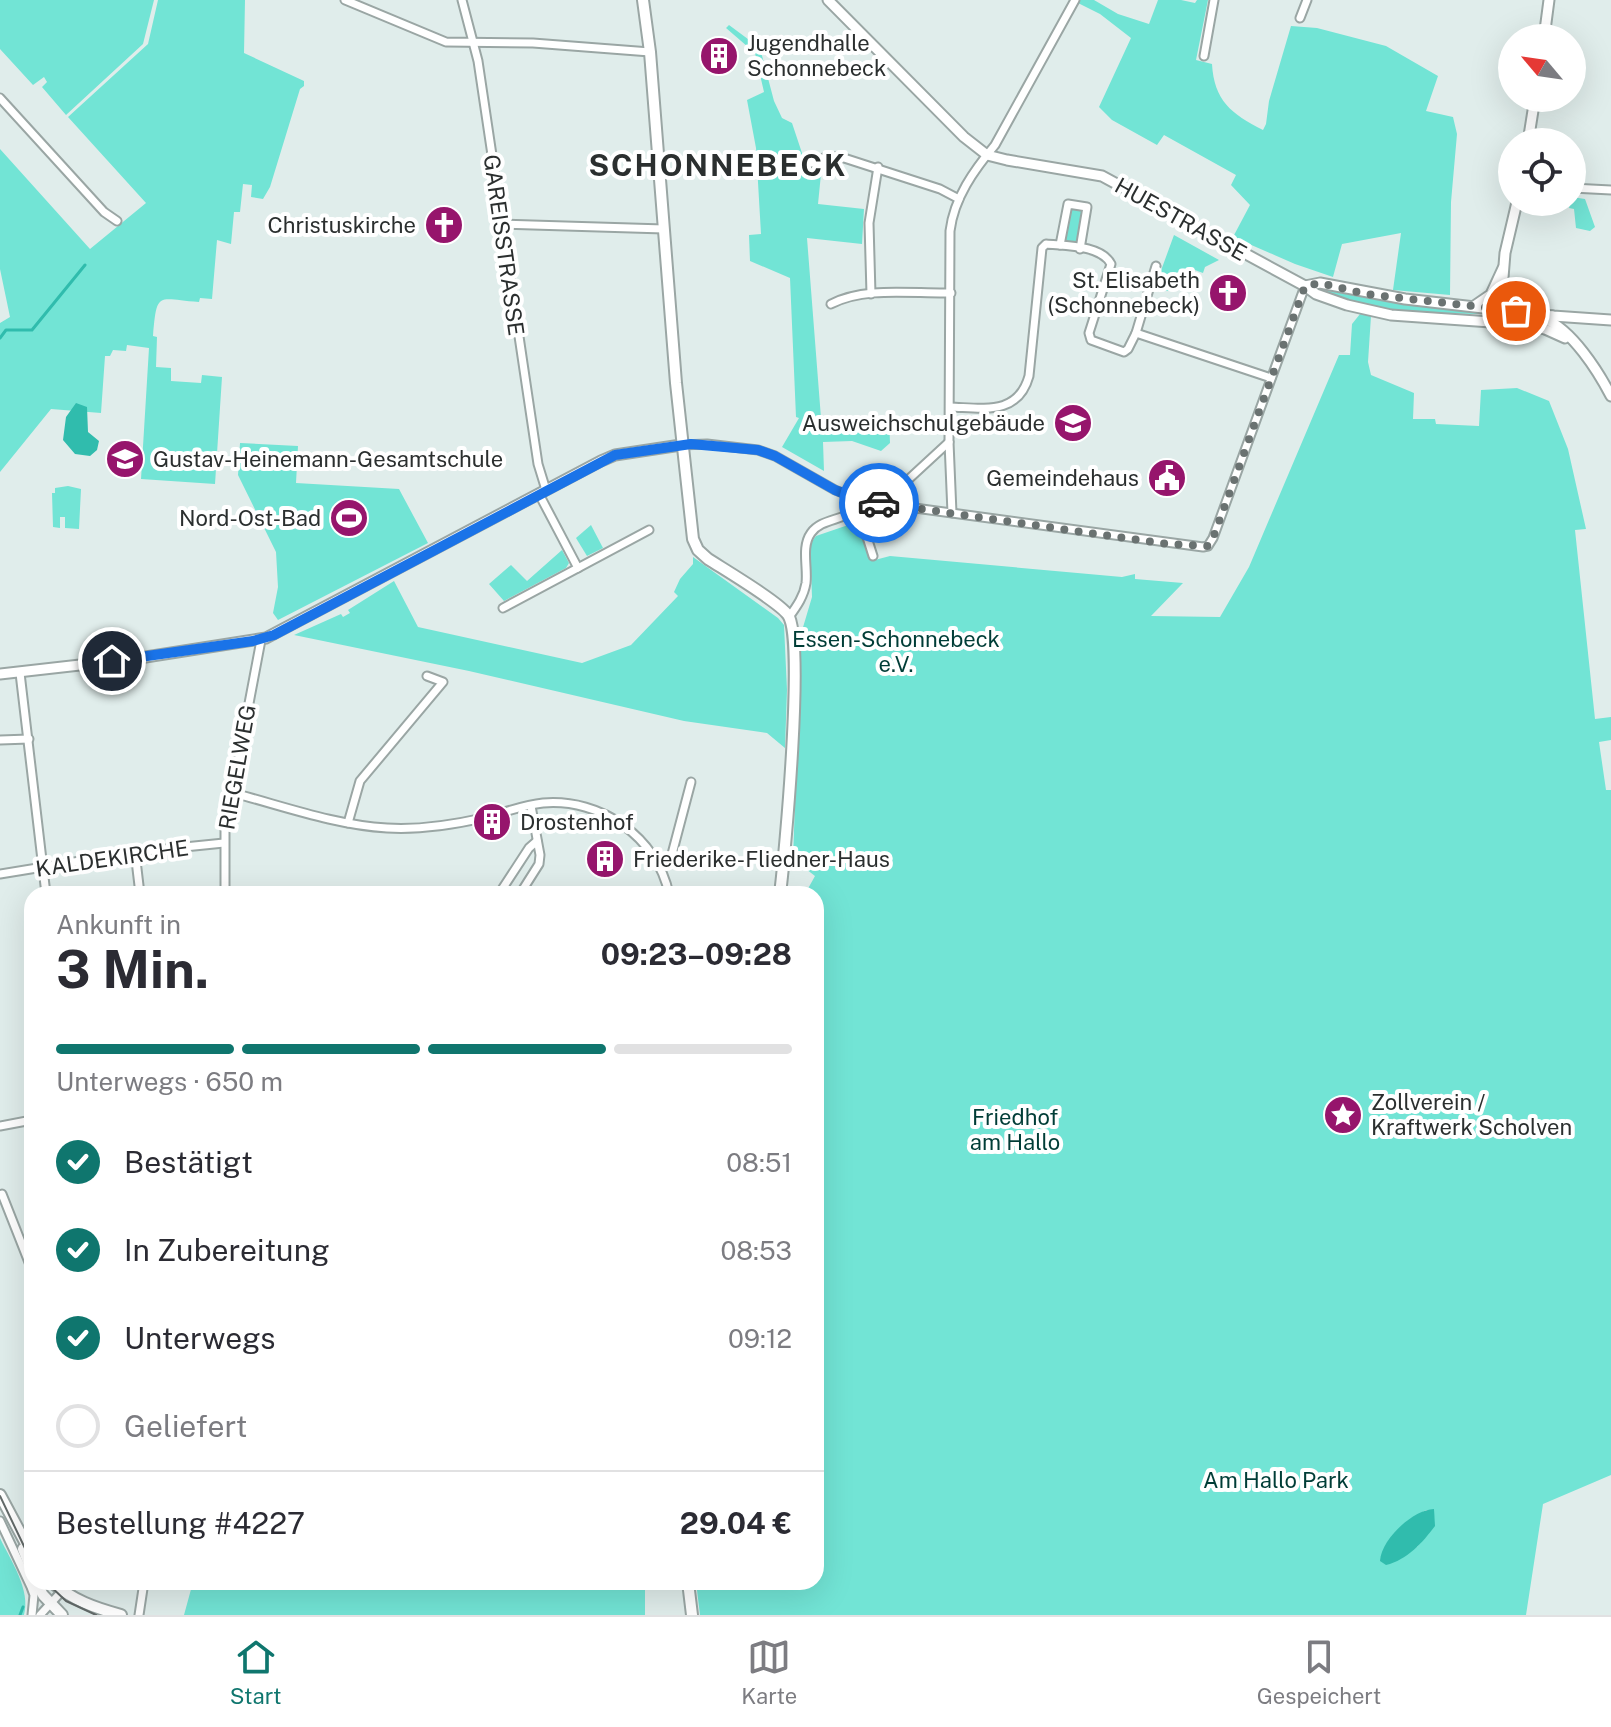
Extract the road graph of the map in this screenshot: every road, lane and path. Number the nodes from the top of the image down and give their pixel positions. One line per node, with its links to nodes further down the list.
1 (345, 0): 12 (street)
2 (462, 0): 12 (street, GAREISSTRASSE)
3 (643, 0): 13 (main road)
4 (828, 0): 16 (street, HUESTRASSE)
5 (1064, 0): 9 (street)
6 (1214, 0): 14 (street)
7 (1307, 0): 10 (street)
8 (1549, 0): 11 (street)
9 (1074, 3): 16 (street)
10 (1300, 18)
11 (1546, 24)
12 (473, 43): 13 (street); 24 (street, GAREISSTRASSE)
13 (650, 52): 25 (main road)
14 (1204, 56)
15 (0, 98): 23 (street)
16 (987, 155): 21 (street); 30 (street, HUESTRASSE)
17 (811, 163): 18 (street)
18 (878, 167): 21 (street); 32 (street)
19 (1586, 189): 20 (street)
20 (1611, 190)
21 (959, 199): 31 (street)
22 (1514, 216): 29 (street)
23 (117, 221)
24 (500, 224): 25 (street); 48 (street, GAREISSTRASSE)
25 (664, 229): 46 (main road)
26 (1060, 245): 27 (street); 27 (street); 44 (street)
27 (1080, 249): 40 (street)
28 (1156, 266): 40 (street)
29 (1503, 267): 34 (street); 35 (street)
30 (1305, 286): 34 (street, HUESTRASSE); 38 (street, HUESTRASSE); 42 (street)
31 (951, 293): 32 (street); 44 (street)
32 (871, 294): 33 (street)
33 (831, 304)
34 (1474, 305): 35 (street, HUESTRASSE)
35 (1500, 309): 36 (street, HUESTRASSE); 38 (street)
36 (1548, 317): 37 (street); 39 (street); 41 (street)
37 (1611, 320)
38 (1499, 322): 39 (street, HUESTRASSE)
39 (1519, 324): 41 (street)
40 (1136, 333): 42 (street)
41 (1570, 340): 43 (street)
42 (1271, 378): 51 (street)
43 (1611, 396)
44 (950, 407): 45 (street)
45 (949, 442): 47 (street); 51 (street)
46 (681, 445): 48 (street); 49 (street); 56 (main road)
47 (898, 489)
48 (542, 492): 54 (street, GAREISSTRASSE); 57 (street)
49 (863, 501): 50 (street); 51 (street)
50 (858, 509): 53 (street); 56 (street)
51 (952, 513)
52 (649, 530): 54 (street)
53 (873, 556)
54 (578, 568): 55 (street)
55 (503, 608)
56 (789, 617): 79 (main road)
57 (261, 640): 58 (street); 64 (street, RIEGELWEG)
58 (20, 673): 59 (street); 61 (street)
59 (0, 674)
60 (427, 676): 66 (street)
61 (29, 739): 62 (street); 71 (street)
62 (0, 740)
63 (691, 782): 70 (street)
64 (233, 793): 66 (street); 68 (street, RIEGELWEG)
65 (531, 806): 66 (street); 67 (street); 70 (street)
66 (348, 823)
67 (537, 841): 76 (street); 77 (street)
68 (224, 843): 69 (street, KALDEKIRCHE); 75 (street, RIEGELWEG)
69 (135, 852): 71 (street, KALDEKIRCHE); 74 (street)
70 (661, 867): 78 (street)
71 (43, 868): 72 (street, KALDEKIRCHE); 73 (street)
72 (0, 874)
73 (45, 886)
74 (139, 886)
75 (225, 886)
76 (504, 886)
77 (525, 886)
78 (667, 886)
79 (781, 886)
80 (24, 1122): 81 (street)
81 (0, 1126)
82 (2, 1194): 83 (street)
83 (24, 1250)
84 (0, 1495): 86 (main road)
85 (0, 1521): 89 (street)
86 (17, 1528): 87 (main road); 88 (main road)
87 (24, 1541)
88 (24, 1549)
89 (24, 1572)
90 (32, 1590): 96 (street)
91 (41, 1590): 95 (main road)
92 (143, 1590): 100 (street)
93 (689, 1590): 101 (main road)
94 (62, 1591): 95 (street); 99 (main road)
95 (50, 1604): 97 (street); 98 (main road)
96 (32, 1615)
97 (40, 1615)
98 (62, 1615)
99 (121, 1615)
100 (139, 1615)
101 (692, 1615)

